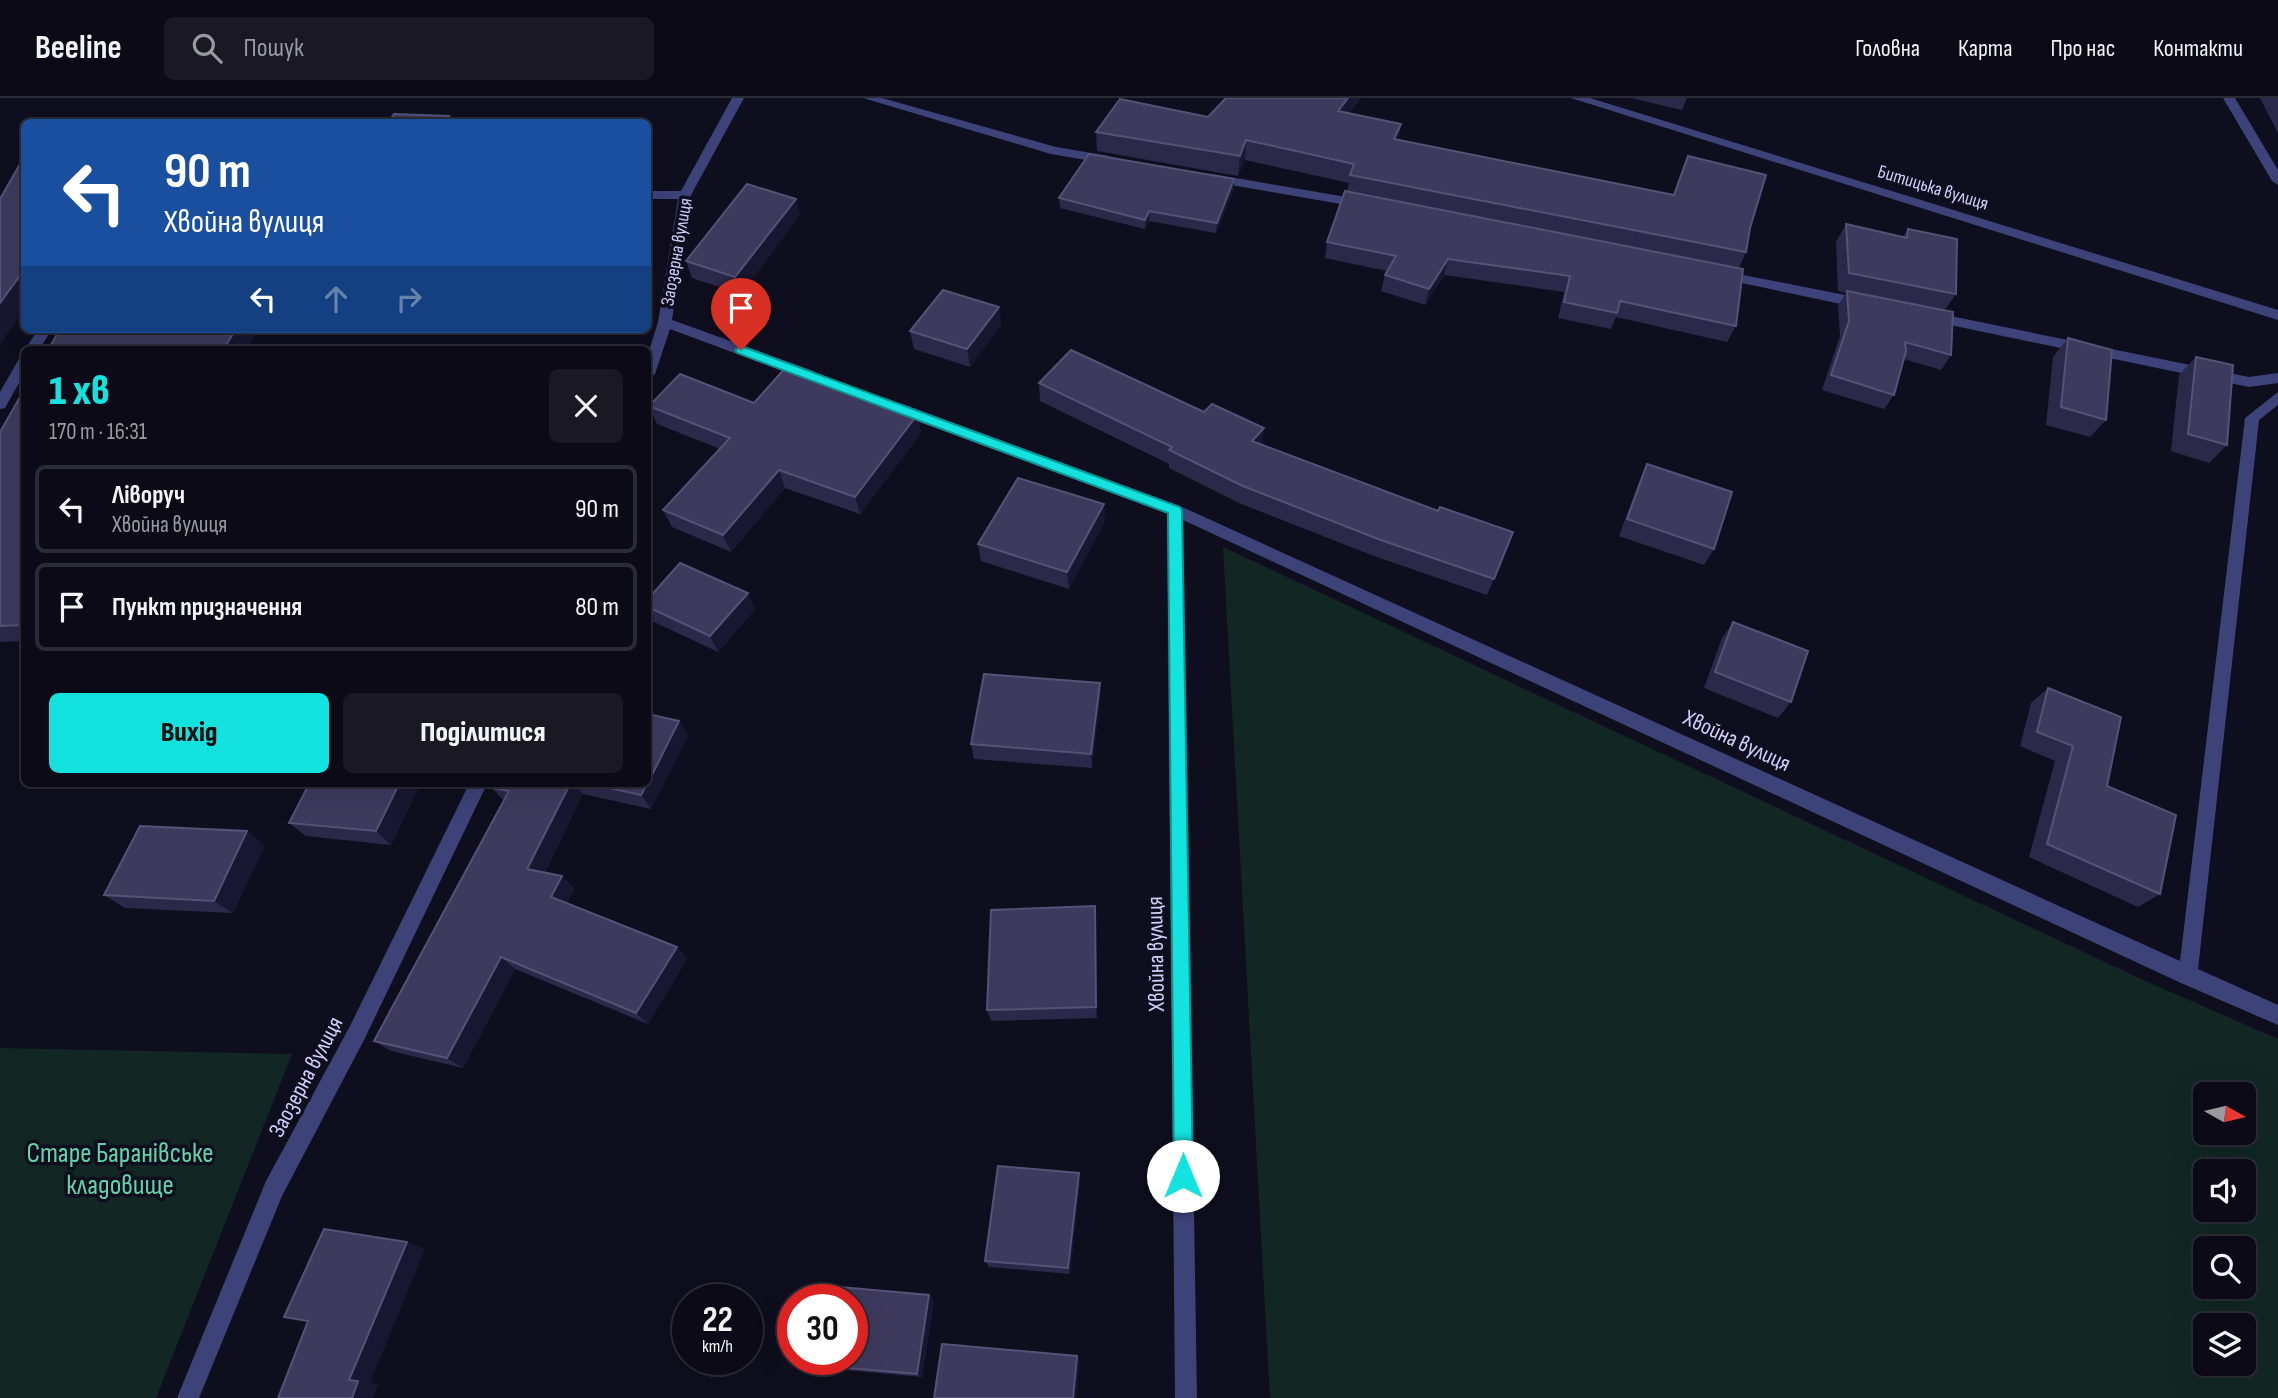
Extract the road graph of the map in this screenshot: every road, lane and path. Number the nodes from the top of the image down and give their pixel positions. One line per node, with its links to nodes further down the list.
1 (738, 98): 9 (street, Заозерна вулиця)
2 (869, 98): 5 (street)
3 (1577, 98): 13 (street, Битицька вулиця)
4 (2230, 98): 7 (street)
5 (1122, 163)
6 (1203, 176): 10 (street)
7 (2278, 181)
8 (651, 195): 9 (street)
9 (685, 195): 15 (street, Заозерна вулиця)
10 (1378, 206)
11 (1705, 271): 12 (street)
12 (1882, 307)
13 (2278, 314)
14 (1922, 316): 18 (street)
15 (664, 322): 16 (street, Заозерна вулиця); 19 (street)
16 (651, 364)
17 (21, 368): 22 (street)
18 (2278, 378)
19 (822, 380)
20 (2278, 397): 25 (street)
21 (874, 399): 23 (street, Хвойна вулиця)
22 (0, 404)
23 (1175, 510): 25 (street, Хвойна вулиця); 28 (street, Хвойна вулиця)
24 (477, 787): 27 (street, Заозерна вулиця)
25 (2188, 976): 26 (street, Хвойна вулиця)
26 (2278, 1016)
27 (188, 1398)
28 (1186, 1398)

